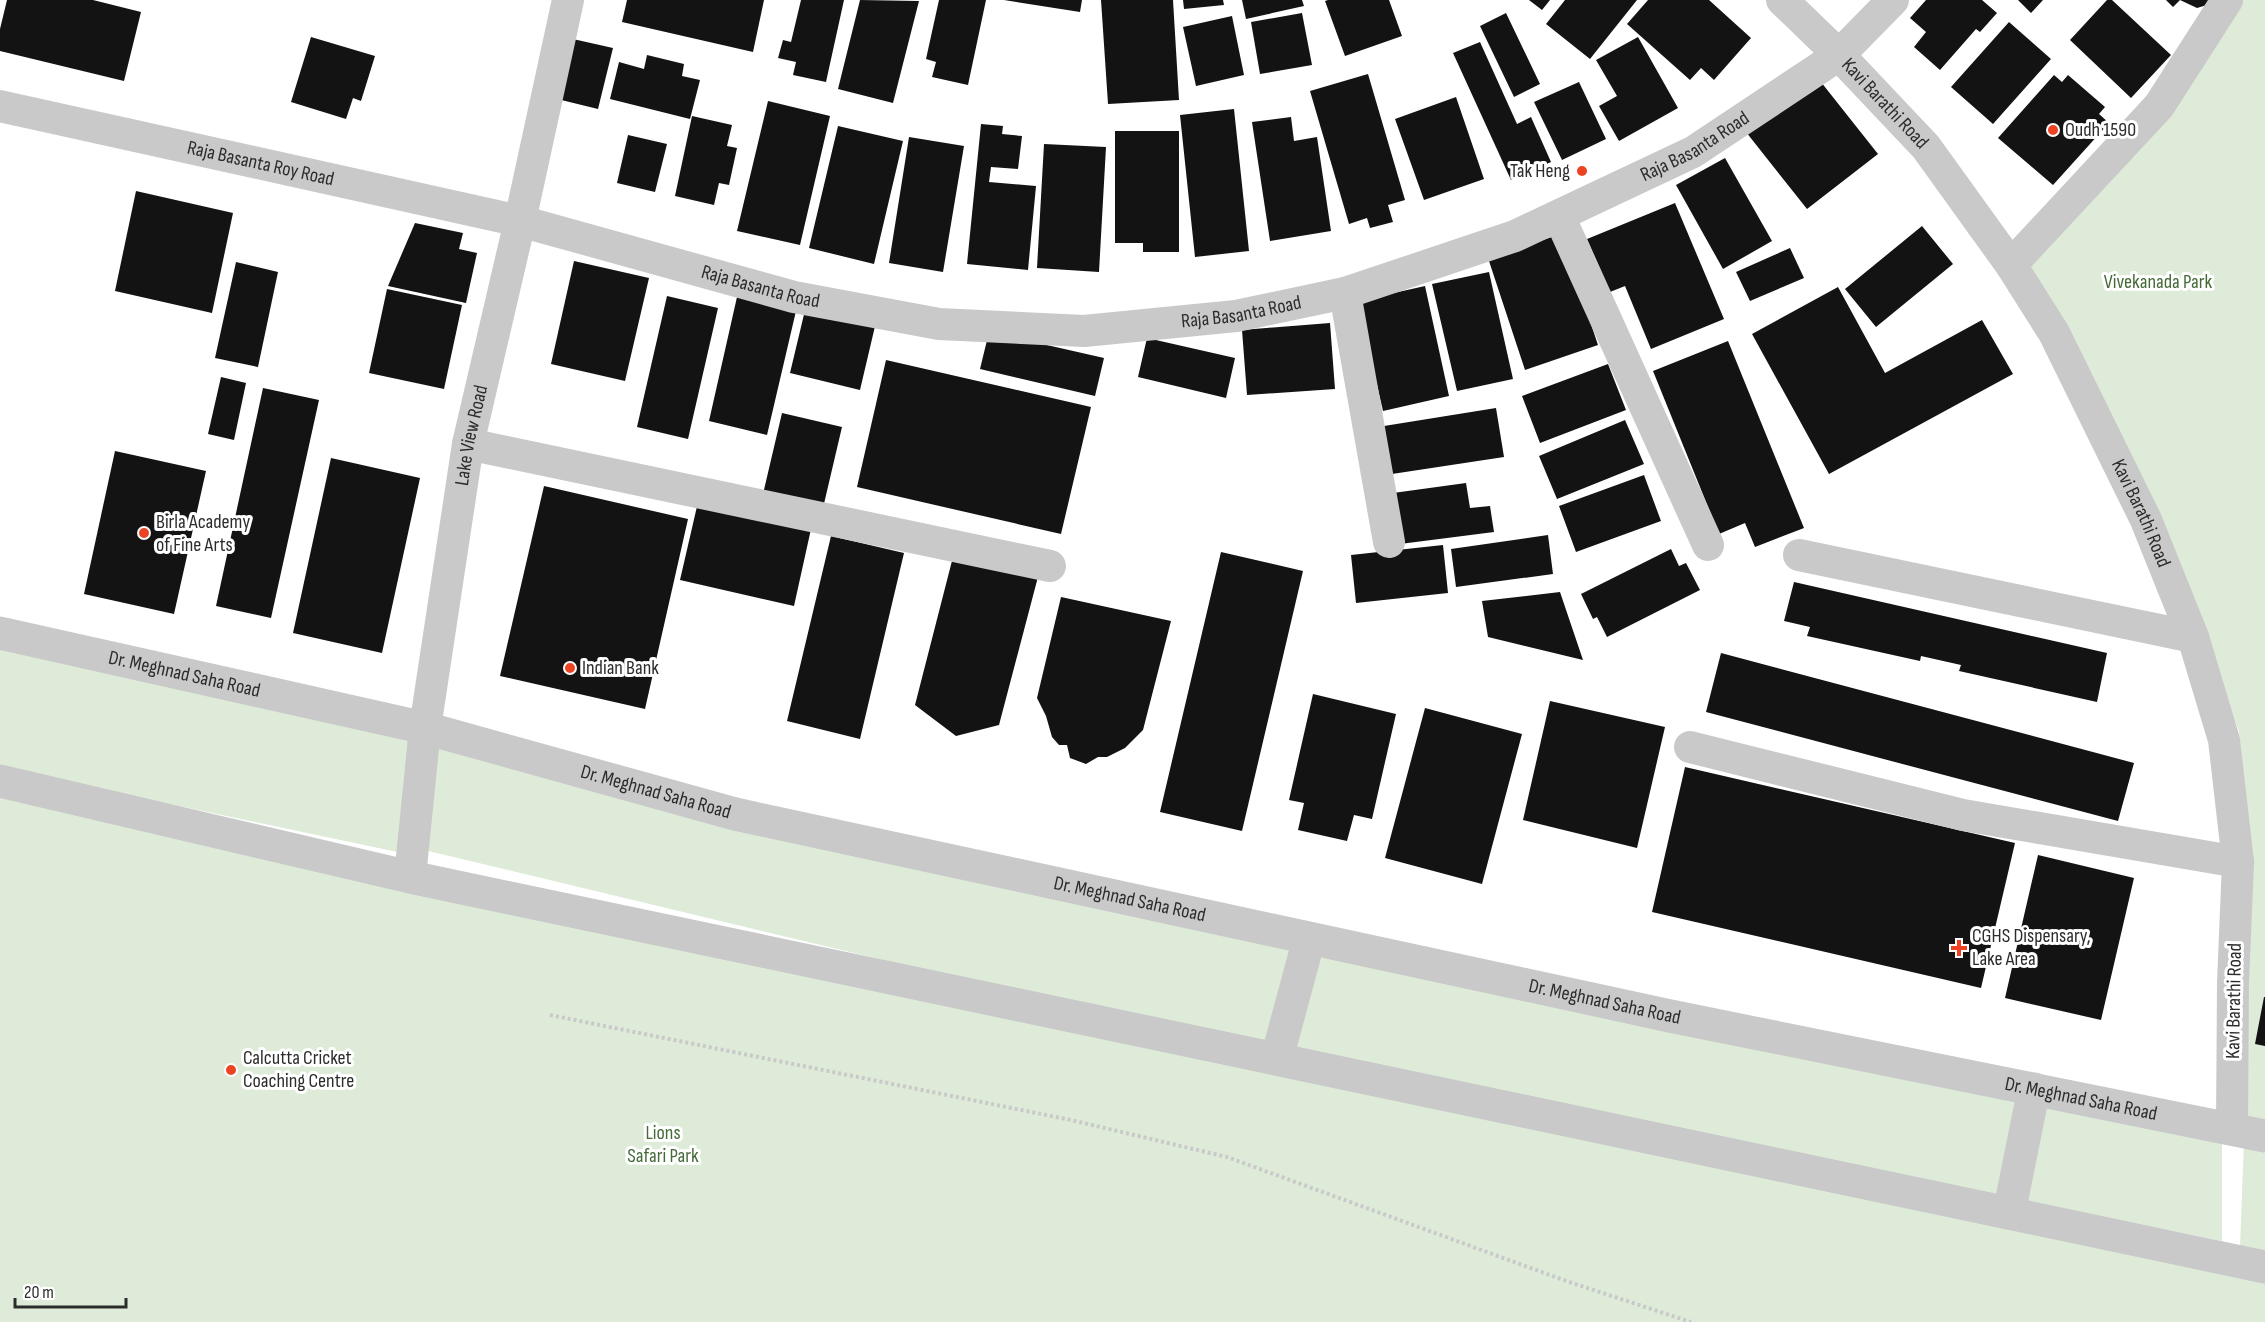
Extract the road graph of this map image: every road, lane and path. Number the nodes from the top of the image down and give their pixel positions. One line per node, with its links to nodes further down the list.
1 (568, 0): 8 (street, Lake View Road)
2 (1782, 0): 5 (street, Kavi Barathi Road)
3 (1893, 0): 5 (street, Raja Basanta Road)
4 (2227, 0): 9 (street)
5 (1839, 55): 7 (street, Raja Basanta Road); 9 (street, Kavi Barathi Road)
6 (0, 106): 8 (street, Raja Basanta Roy Road)
7 (1559, 216): 10 (street, Raja Basanta Road); 13 (street)
8 (520, 221): 10 (street, Raja Basanta Road); 11 (street, Lake View Road)
9 (2011, 265): 17 (street, Kavi Barathi Road)
10 (1345, 293): 12 (street)
11 (468, 444): 15 (street); 18 (street, Lake View Road)
12 (1389, 542)
13 (1708, 545)
14 (1798, 555): 17 (street)
15 (1050, 566)
16 (0, 633): 18 (street, Dr. Meghnad Saha Road)
17 (2193, 637): 21 (street, Kavi Barathi Road)
18 (425, 728): 22 (street, Lake View Road); 23 (street, Dr. Meghnad Saha Road)
19 (1690, 747): 21 (street)
20 (0, 781): 22 (street)
21 (2238, 862): 27 (street, Kavi Barathi Road)
22 (410, 877): 25 (street)
23 (1309, 939): 25 (street); 26 (street, Dr. Meghnad Saha Road)
24 (550, 1015): 31 (path)
25 (1277, 1058): 29 (street)
26 (2034, 1089): 27 (street, Dr. Meghnad Saha Road); 29 (street)
27 (2232, 1129): 28 (street, Dr. Meghnad Saha Road)
28 (2265, 1136)
29 (2009, 1213): 30 (street)
30 (2265, 1267)
31 (1691, 1322)

